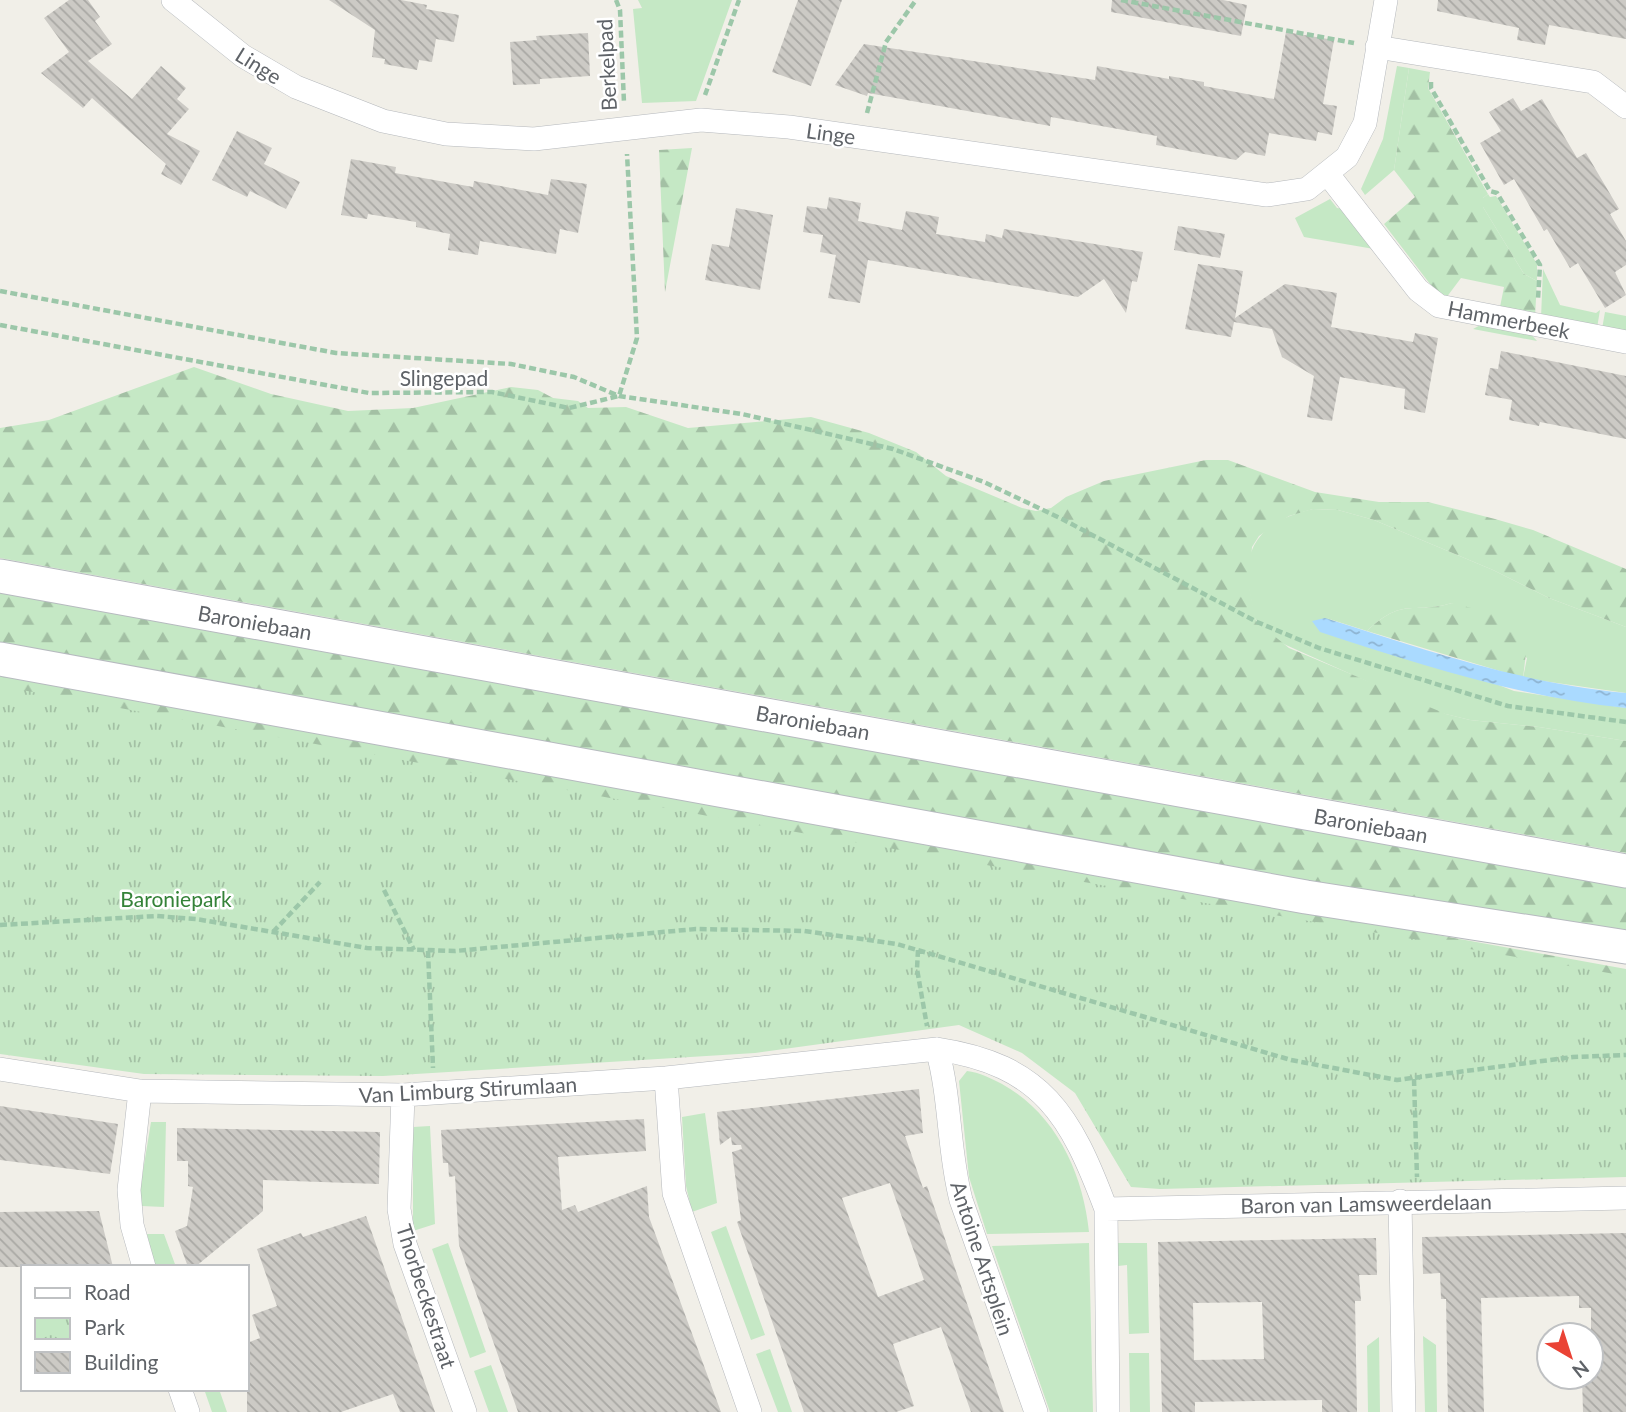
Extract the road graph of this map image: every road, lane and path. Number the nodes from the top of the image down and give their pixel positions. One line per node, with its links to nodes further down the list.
1 (173, 0): 11 (street, Linge)
2 (616, 0): 11 (path, Berkelpad)
3 (738, 0): 10 (path)
4 (916, 0): 12 (path)
5 (1121, 0): 7 (path)
6 (1386, 0): 7 (street, Linge)
7 (1377, 47): 8 (street); 13 (street, Linge)
8 (1434, 57): 9 (street); 16 (path)
9 (1626, 107)
10 (701, 120): 11 (street, Linge); 12 (street, Linge)
11 (625, 128): 18 (path)
12 (860, 137): 13 (street, Linge)
13 (1327, 173): 16 (street, Hammerbeek)
14 (0, 291): 18 (path)
15 (0, 325): 18 (path, Slingepad)
16 (1536, 325): 17 (street, Hammerbeek)
17 (1626, 342)
18 (619, 396): 21 (path)
19 (0, 576): 22 (main road, Baroniebaan)
20 (0, 659): 27 (main road)
21 (1626, 722)
22 (1626, 871)
23 (320, 882): 26 (path)
24 (384, 890): 28 (path)
25 (0, 925): 26 (path)
26 (274, 932): 28 (path)
27 (1626, 947)
28 (414, 950): 30 (path)
29 (918, 950): 30 (path); 31 (path); 35 (path)
30 (428, 951): 37 (path)
31 (937, 1049): 34 (street, Van Limburg Stirumlaan); 41 (street); 47 (street, Antoine Artsplein)
32 (1626, 1055): 35 (path)
33 (0, 1069): 36 (street, Van Limburg Stirumlaan)
34 (666, 1078): 37 (street, Van Limburg Stirumlaan); 46 (street)
35 (1414, 1079): 40 (path)
36 (140, 1091): 38 (street, Van Limburg Stirumlaan); 42 (street)
37 (433, 1093): 38 (street, Van Limburg Stirumlaan)
38 (403, 1095): 45 (street, Thorbeckestraat)
39 (1626, 1198): 40 (street, Baron van Lamsweerdelaan)
40 (1409, 1202): 41 (street, Baron van Lamsweerdelaan); 49 (street)
41 (1106, 1209): 48 (street)
42 (143, 1265)
43 (181, 1391): 44 (street)
44 (188, 1412)
45 (465, 1412)
46 (750, 1412)
47 (1036, 1412)
48 (1108, 1412)
49 (1404, 1412)

